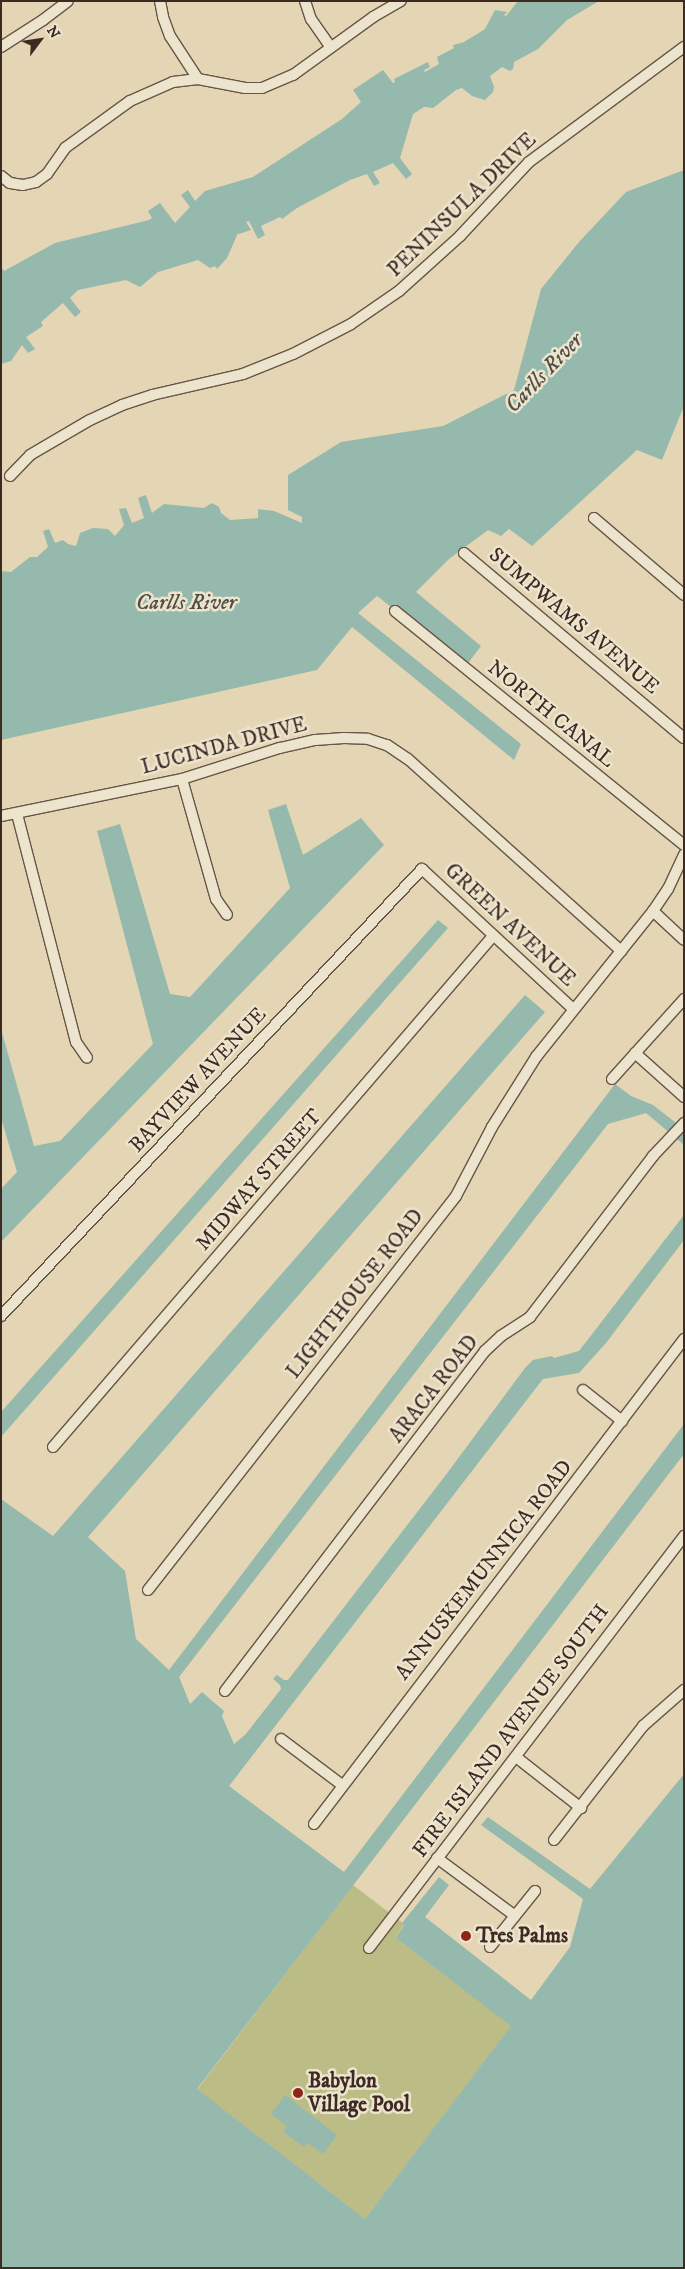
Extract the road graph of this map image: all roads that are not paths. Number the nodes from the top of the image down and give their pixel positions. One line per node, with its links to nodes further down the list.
1 (68, 1): 7 (street)
2 (160, 1): 8 (street)
3 (305, 1): 5 (street)
4 (401, 1): 5 (street)
5 (330, 46): 8 (street)
6 (684, 46): 10 (street, PENINSULA DRIVE)
7 (1, 47)
8 (198, 79): 9 (street)
9 (1, 176)
10 (10, 476)
11 (594, 518): 13 (street)
12 (464, 552): 15 (street, SUMPWAMS AVENUE)
13 (684, 596)
14 (395, 611): 19 (street, NORTH CANAL)
15 (684, 738)
16 (182, 779): 17 (street, LUCINDA DRIVE); 23 (street); 26 (street, LUCINDA DRIVE)
17 (17, 814): 18 (street, LUCINDA DRIVE); 30 (street)
18 (1, 816)
19 (684, 844)
20 (684, 855): 22 (street, LIGHTHOUSE ROAD)
21 (422, 869): 24 (street, GREEN AVENUE); 34 (street, BAYVIEW AVENUE)
22 (653, 911): 25 (street); 26 (street, LIGHTHOUSE ROAD)
23 (227, 915)
24 (493, 936): 28 (street, GREEN AVENUE); 38 (street, MIDWAY STREET)
25 (684, 940)
26 (621, 951): 28 (street, LIGHTHOUSE ROAD)
27 (684, 999): 29 (street)
28 (573, 1009): 40 (street, LIGHTHOUSE ROAD)
29 (635, 1053): 31 (street); 32 (street)
30 (87, 1058)
31 (612, 1079)
32 (684, 1097)
33 (683, 1124): 42 (street, ARACA ROAD)
34 (1, 1316)
35 (684, 1339): 37 (street, ANNUSKEMUNNICA ROAD)
36 (583, 1390): 37 (street)
37 (622, 1422): 45 (street, ANNUSKEMUNNICA ROAD)
38 (53, 1448)
39 (684, 1536): 44 (street, FIRE ISLAND AVENUE SOUTH)
40 (148, 1590)
41 (684, 1690): 46 (street)
42 (225, 1691)
43 (281, 1739): 45 (street)
44 (516, 1757): 46 (street); 49 (street, FIRE ISLAND AVENUE SOUTH)
45 (342, 1785): 47 (street, ANNUSKEMUNNICA ROAD)
46 (581, 1808): 48 (street)
47 (314, 1824)
48 (554, 1840)
49 (437, 1858): 51 (street); 53 (street, FIRE ISLAND AVENUE SOUTH)
50 (535, 1892): 51 (street)
51 (515, 1916): 52 (street)
52 (490, 1947)
53 (369, 1948)

